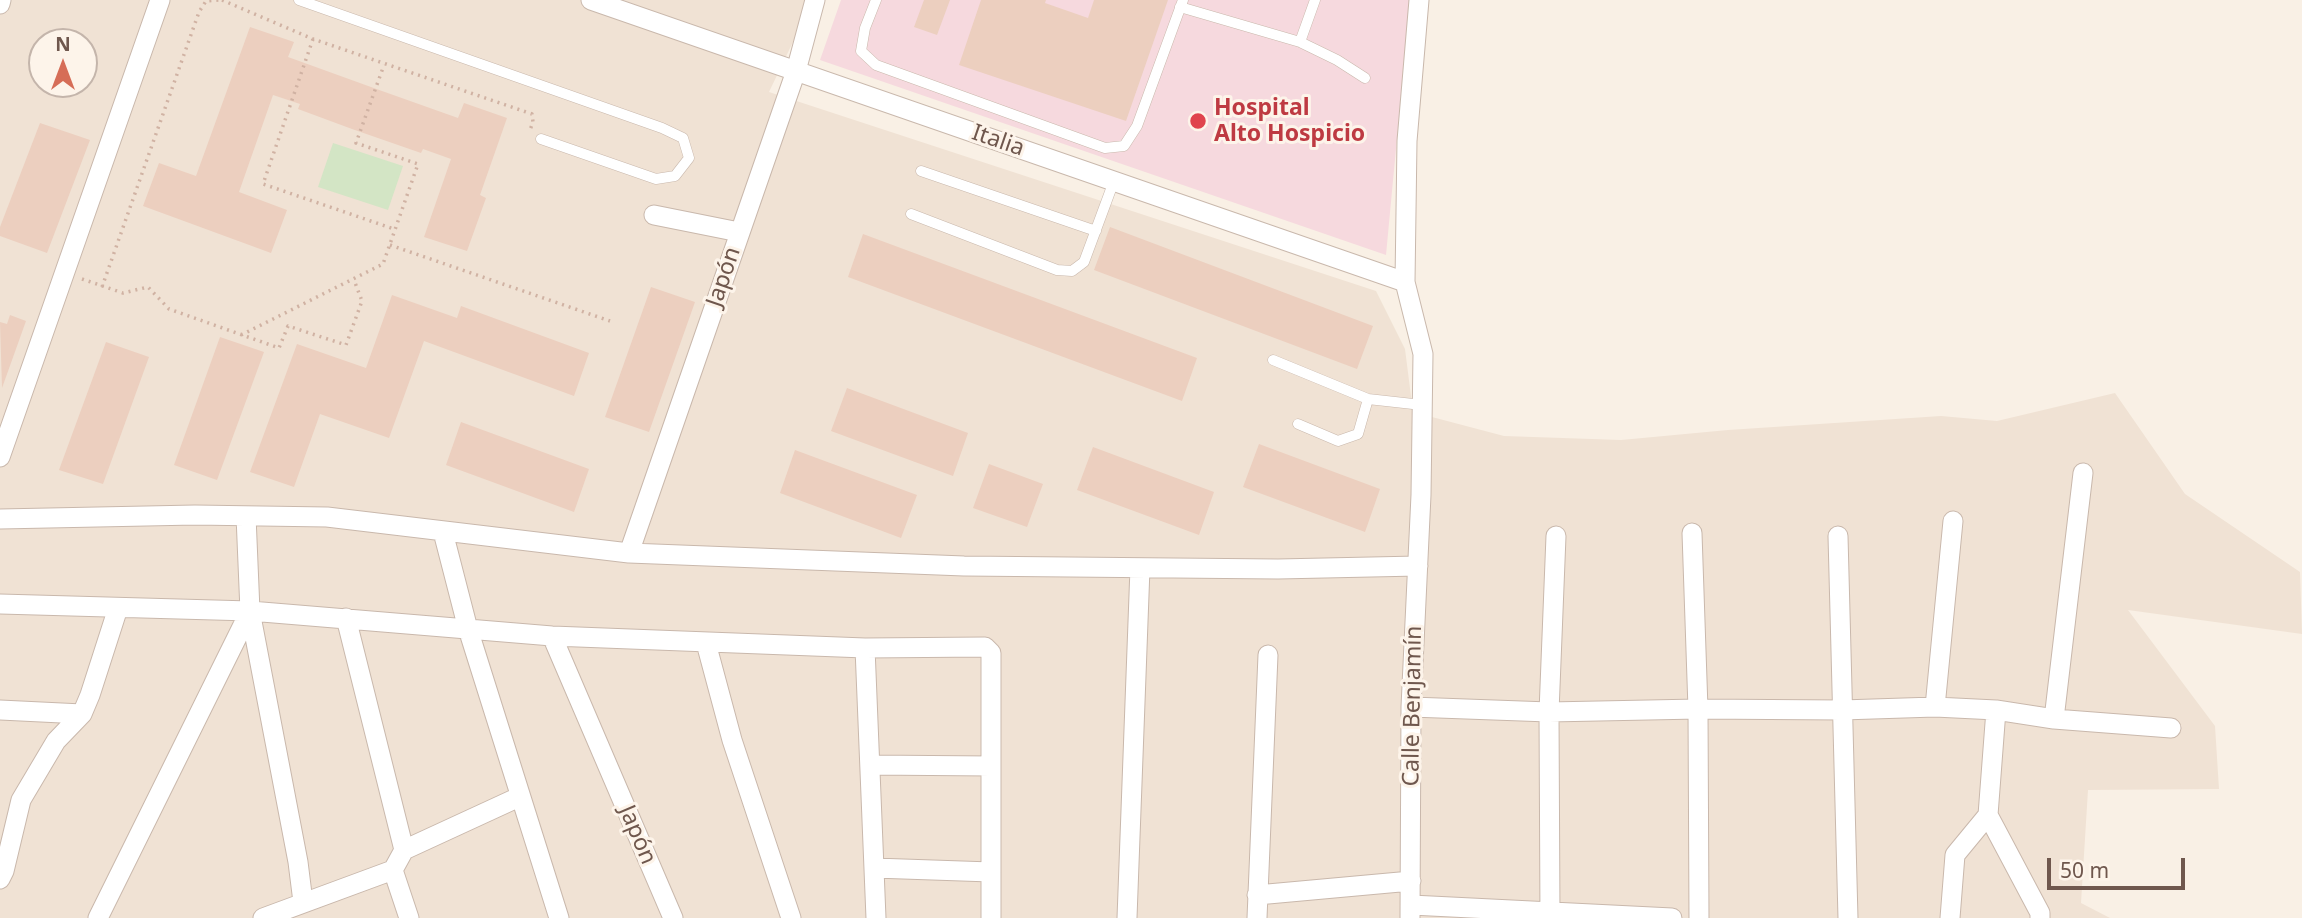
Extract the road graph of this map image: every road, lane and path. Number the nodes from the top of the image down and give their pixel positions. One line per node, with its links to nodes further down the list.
1 (160, 0): 24 (street)
2 (220, 0): 10 (path); 27 (path)
3 (299, 0): 15 (lane)
4 (591, 0): 13 (street, Italia)
5 (815, 0): 13 (street, Japón)
6 (876, 0): 9 (lane)
7 (1315, 0): 11 (lane)
8 (1419, 0): 26 (street, Calle Benjamín)
9 (1181, 3): 11 (lane)
10 (313, 39): 12 (path); 20 (path)
11 (1300, 42): 14 (lane)
12 (384, 65): 15 (path); 20 (path)
13 (796, 71): 17 (street, Italia); 21 (street, Japón)
14 (1365, 78)
15 (541, 139)
16 (921, 171): 22 (lane)
17 (1114, 181): 22 (lane); 26 (street, Italia)
18 (911, 214): 22 (lane)
19 (654, 215): 21 (street)
20 (395, 230): 23 (path)
21 (739, 232): 43 (street, Japón)
22 (1096, 232)
23 (390, 245): 25 (path); 28 (path)
24 (63, 273): 27 (path); 34 (street)
25 (354, 279): 29 (path); 29 (path)
26 (1405, 282): 32 (street, Calle Benjamín)
27 (102, 287): 29 (path)
28 (610, 321)
29 (241, 335)
30 (1273, 360): 31 (lane)
31 (1368, 399): 32 (lane); 33 (lane)
32 (1422, 405): 44 (street, Calle Benjamín)
33 (1298, 424)
34 (0, 457)
35 (2083, 473): 63 (street)
36 (246, 516): 37 (street); 39 (street); 48 (street)
37 (0, 519)
38 (1953, 521): 56 (street)
39 (443, 532): 43 (street); 50 (street)
40 (1692, 533): 57 (street)
41 (1556, 536): 61 (street)
42 (1838, 536): 59 (street)
43 (629, 553): 45 (street)
44 (1418, 566): 45 (street); 55 (street, Calle Benjamín)
45 (1140, 568): 88 (street)
46 (0, 604): 47 (street)
47 (118, 608): 48 (street); 62 (street)
48 (250, 611): 49 (street); 76 (street); 80 (street)
49 (346, 618): 50 (street); 69 (street)
50 (468, 629): 51 (street); 67 (street)
51 (552, 636): 52 (street); 84 (street, Japón)
52 (706, 643): 53 (street); 85 (street)
53 (865, 648): 65 (street); 66 (street)
54 (1268, 655): 75 (street)
55 (1411, 707): 61 (street); 74 (street, Calle Benjamín)
56 (1935, 707): 59 (street); 60 (street)
57 (1698, 709): 59 (street); 61 (street); 91 (street)
58 (0, 710): 62 (street)
59 (1842, 710): 92 (street)
60 (1996, 710): 63 (street); 68 (street)
61 (1549, 712): 79 (street)
62 (82, 714): 73 (street)
63 (2054, 719): 64 (street)
64 (2171, 727)
65 (870, 765): 66 (street); 70 (street)
66 (991, 766): 72 (street)
67 (519, 797): 69 (street); 83 (street)
68 (1989, 815): 93 (street); 94 (street)
69 (404, 850): 71 (street)
70 (874, 868): 72 (street); 86 (street)
71 (393, 870): 76 (street); 82 (street)
72 (991, 872): 87 (street)
73 (0, 879)
74 (1411, 881): 75 (street); 77 (street, Calle Benjamín)
75 (1257, 895): 89 (street)
76 (303, 902): 78 (street)
77 (1411, 912): 79 (street)
78 (286, 914): 81 (street)
79 (1550, 915): 90 (street)
80 (98, 918)
81 (263, 918)
82 (409, 918)
83 (559, 918)
84 (673, 918)
85 (791, 918)
86 (876, 918)
87 (991, 918)
88 (1127, 918)
89 (1257, 918)
90 (1672, 918)
91 (1699, 918)
92 (1848, 918)
93 (1950, 918)
94 (2040, 918)

